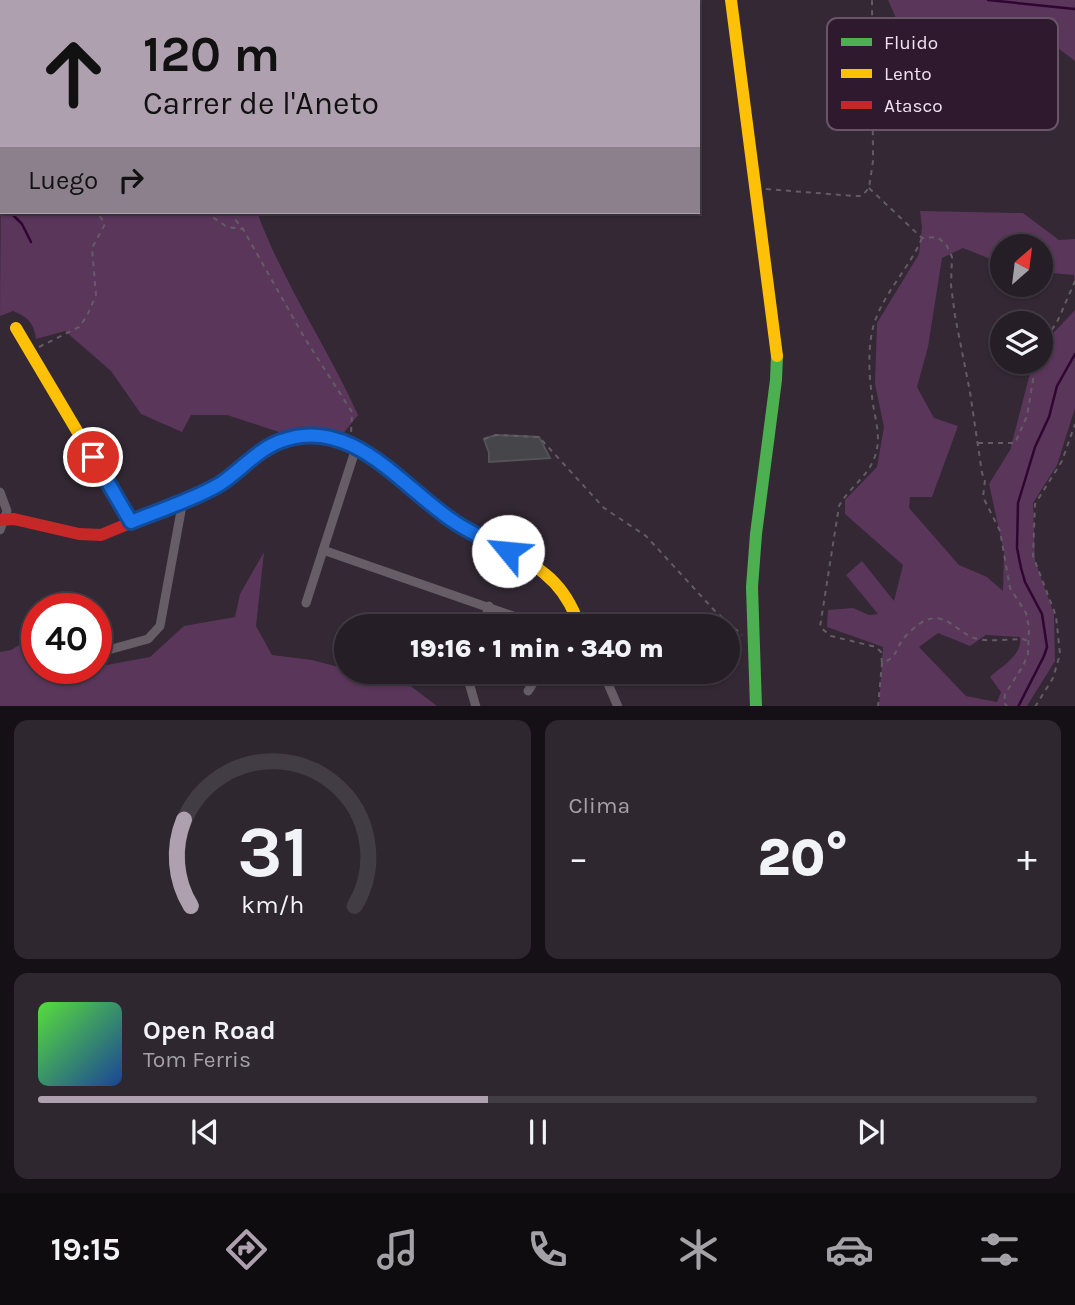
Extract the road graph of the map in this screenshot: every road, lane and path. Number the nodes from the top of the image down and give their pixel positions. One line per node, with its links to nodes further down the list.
1 (731, 0): 6 (street)
2 (872, 0): 3 (path)
3 (872, 18)
4 (873, 130): 5 (path)
5 (869, 188): 6 (path); 11 (path)
6 (754, 189): 32 (street)
7 (98, 214): 15 (path)
8 (208, 214): 10 (path)
9 (231, 214): 10 (path)
10 (243, 229): 20 (path)
11 (922, 237): 19 (path); 34 (path)
12 (1075, 281): 14 (path)
13 (16, 328): 15 (street)
14 (1053, 328)
15 (28, 349): 23 (street)
16 (1034, 374): 19 (path)
17 (1075, 424): 44 (path)
18 (484, 439): 32 (path)
19 (977, 443): 31 (path)
20 (353, 446): 22 (street); 25 (street); 30 (street)
21 (0, 492): 24 (street)
22 (183, 500): 23 (street); 33 (street)
23 (131, 522): 24 (street)
24 (2, 523)
25 (323, 550): 26 (street); 27 (street)
26 (306, 603)
27 (489, 606): 28 (street); 29 (street)
28 (487, 614)
29 (510, 614)
30 (568, 614)
31 (1030, 642): 34 (path); 43 (path)
32 (754, 646): 41 (street)
33 (112, 649)
34 (882, 663): 42 (path)
35 (470, 684): 39 (street)
36 (532, 684): 38 (street)
37 (608, 684): 40 (street)
38 (528, 691)
39 (476, 706)
40 (618, 706)
41 (756, 706)
42 (877, 706)
43 (1007, 706)
44 (1035, 706)

